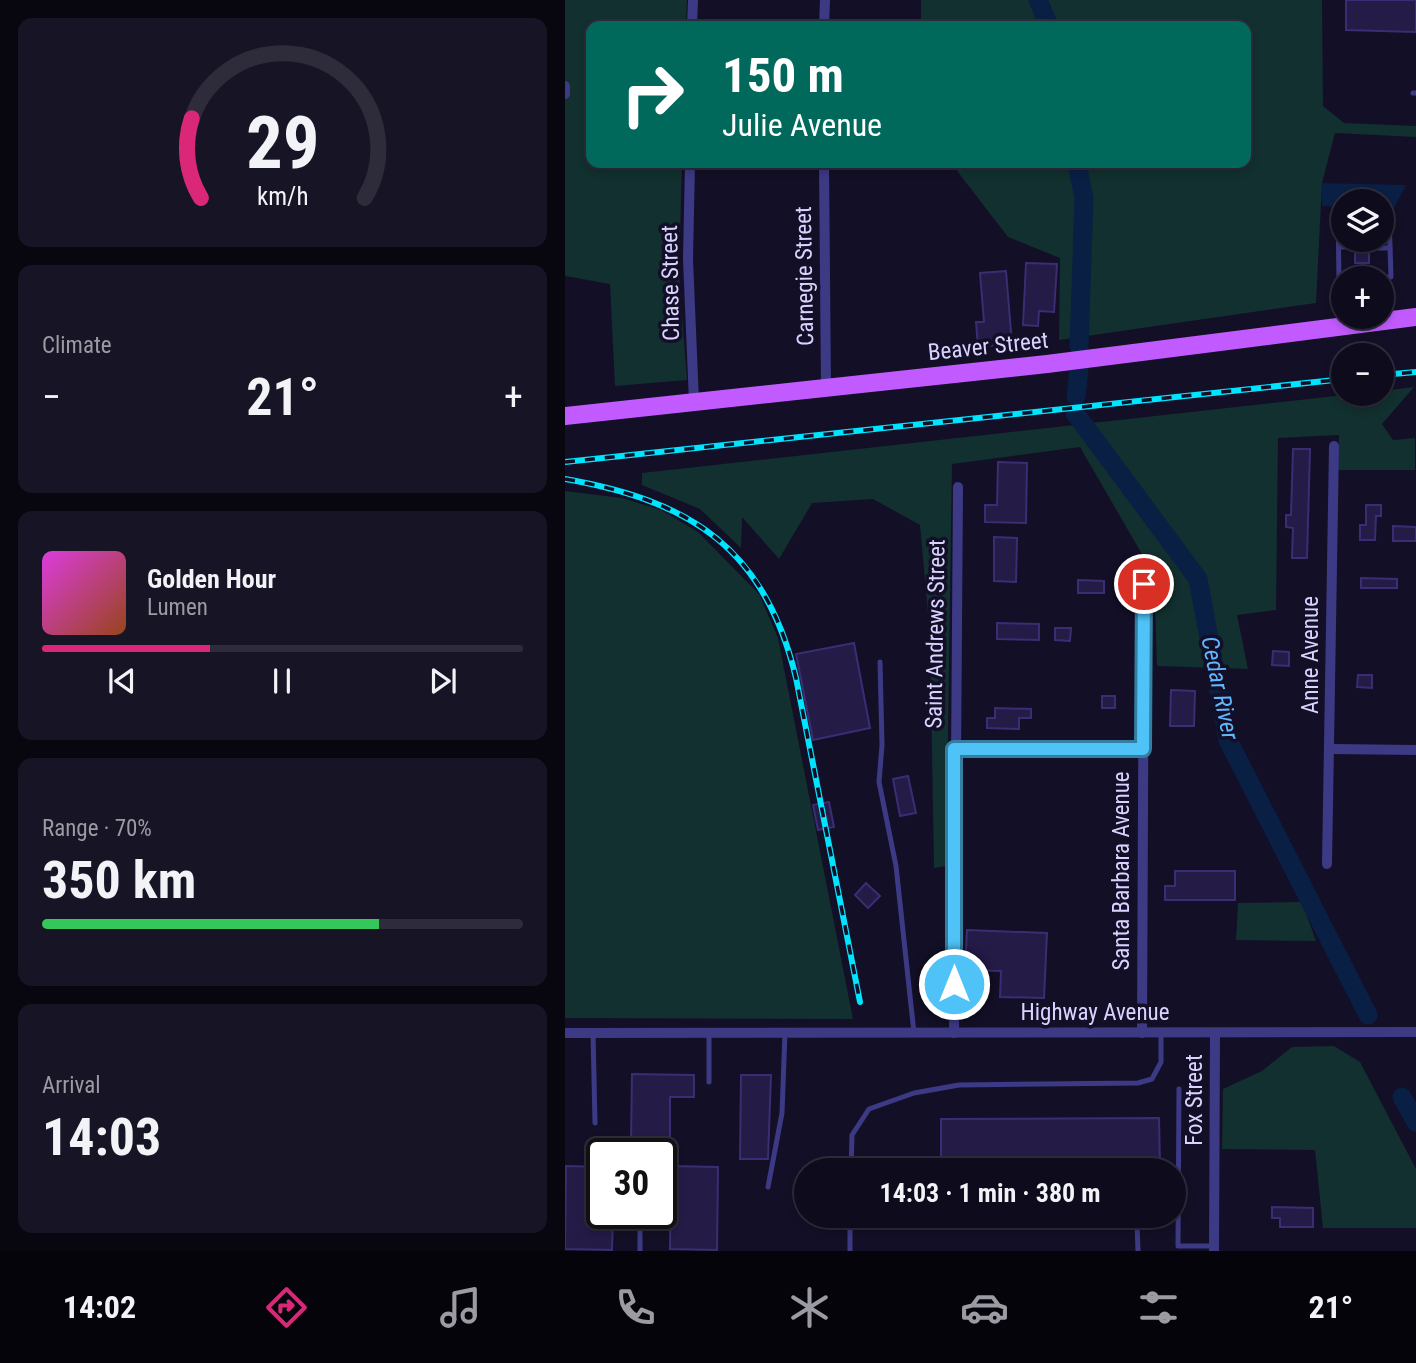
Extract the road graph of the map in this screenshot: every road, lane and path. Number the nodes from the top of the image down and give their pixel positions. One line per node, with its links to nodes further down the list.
1 (693, 0): 3 (street)
2 (825, 0): 4 (street)
3 (692, 21)
4 (825, 21)
5 (565, 86): 6 (street)
6 (565, 94)
7 (690, 168): 13 (street, Chase Street)
8 (824, 168): 12 (street, Carnegie Street)
9 (1416, 317): 10 (main road, Beaver Street)
10 (1394, 318)
11 (1331, 324): 12 (main road, Beaver Street)
12 (826, 388): 13 (main road, Beaver Street)
13 (694, 402): 14 (main road, Beaver Street)
14 (565, 416)
15 (1334, 446): 21 (street, Anne Avenue)
16 (958, 487): 19 (street, Saint Andrews Street)
17 (1144, 584): 20 (street, Santa Barbara Avenue)
18 (880, 662): 29 (lane)
19 (954, 749): 20 (street); 30 (street, Saint Andrews Street)
20 (1143, 749): 31 (street, Santa Barbara Avenue)
21 (1331, 749): 22 (street); 23 (street, Anne Avenue)
22 (1416, 750)
23 (1327, 864)
24 (1416, 1032): 33 (street, Highway Avenue)
25 (565, 1033): 26 (street, Highway Avenue)
26 (592, 1033): 27 (street, Highway Avenue); 36 (lane)
27 (709, 1033): 28 (street, Highway Avenue); 34 (lane)
28 (785, 1033): 29 (street, Highway Avenue); 38 (lane)
29 (914, 1033): 30 (street, Highway Avenue)
30 (954, 1033): 31 (street, Highway Avenue)
31 (1142, 1033): 32 (street, Highway Avenue)
32 (1161, 1033): 33 (street, Highway Avenue); 37 (lane)
33 (1215, 1033): 42 (street, Fox Street)
34 (710, 1082)
35 (1179, 1089): 43 (lane)
36 (595, 1123)
37 (851, 1158)
38 (768, 1187)
39 (850, 1228): 45 (lane)
40 (1137, 1228): 46 (lane)
41 (640, 1229): 44 (lane)
42 (1214, 1248): 43 (lane)
43 (1178, 1249)
44 (640, 1251)
45 (850, 1251)
46 (1138, 1251)

